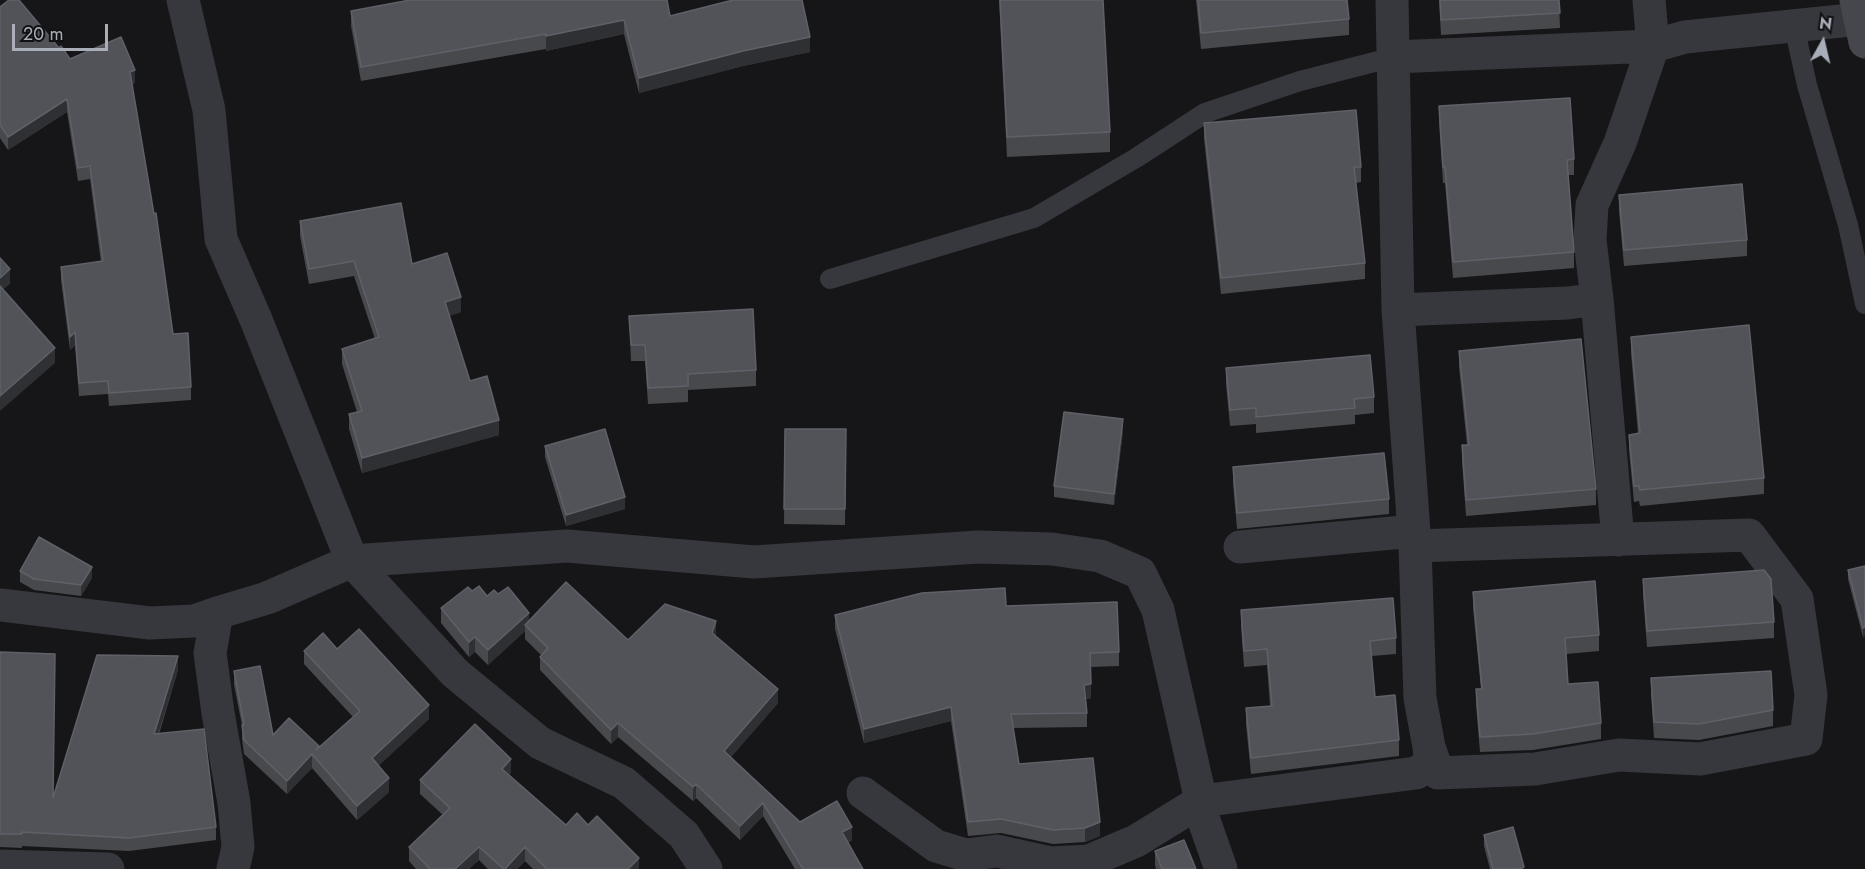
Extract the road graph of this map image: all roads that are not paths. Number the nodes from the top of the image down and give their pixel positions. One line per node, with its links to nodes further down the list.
1 (183, 0): 15 (street)
2 (1392, 0): 7 (street)
3 (1649, 0): 6 (street)
4 (1860, 21): 5 (street)
5 (1794, 26): 6 (street); 10 (lane)
6 (1653, 46): 7 (street); 9 (street)
7 (1394, 57): 8 (lane); 11 (street)
8 (830, 279)
9 (1597, 299): 11 (street); 13 (street)
10 (1865, 304)
11 (1398, 310): 12 (street)
12 (1414, 538): 13 (street); 14 (street); 18 (street)
13 (1618, 540): 18 (street)
14 (1240, 547)
15 (352, 561): 17 (street); 20 (street); 24 (street)
16 (0, 604): 17 (street)
17 (217, 613): 23 (street)
18 (1430, 747): 20 (street)
19 (863, 793): 20 (street)
20 (1201, 801): 25 (street)
21 (0, 866): 22 (street)
22 (108, 869)
23 (234, 869)
24 (706, 869)
25 (1221, 869)

